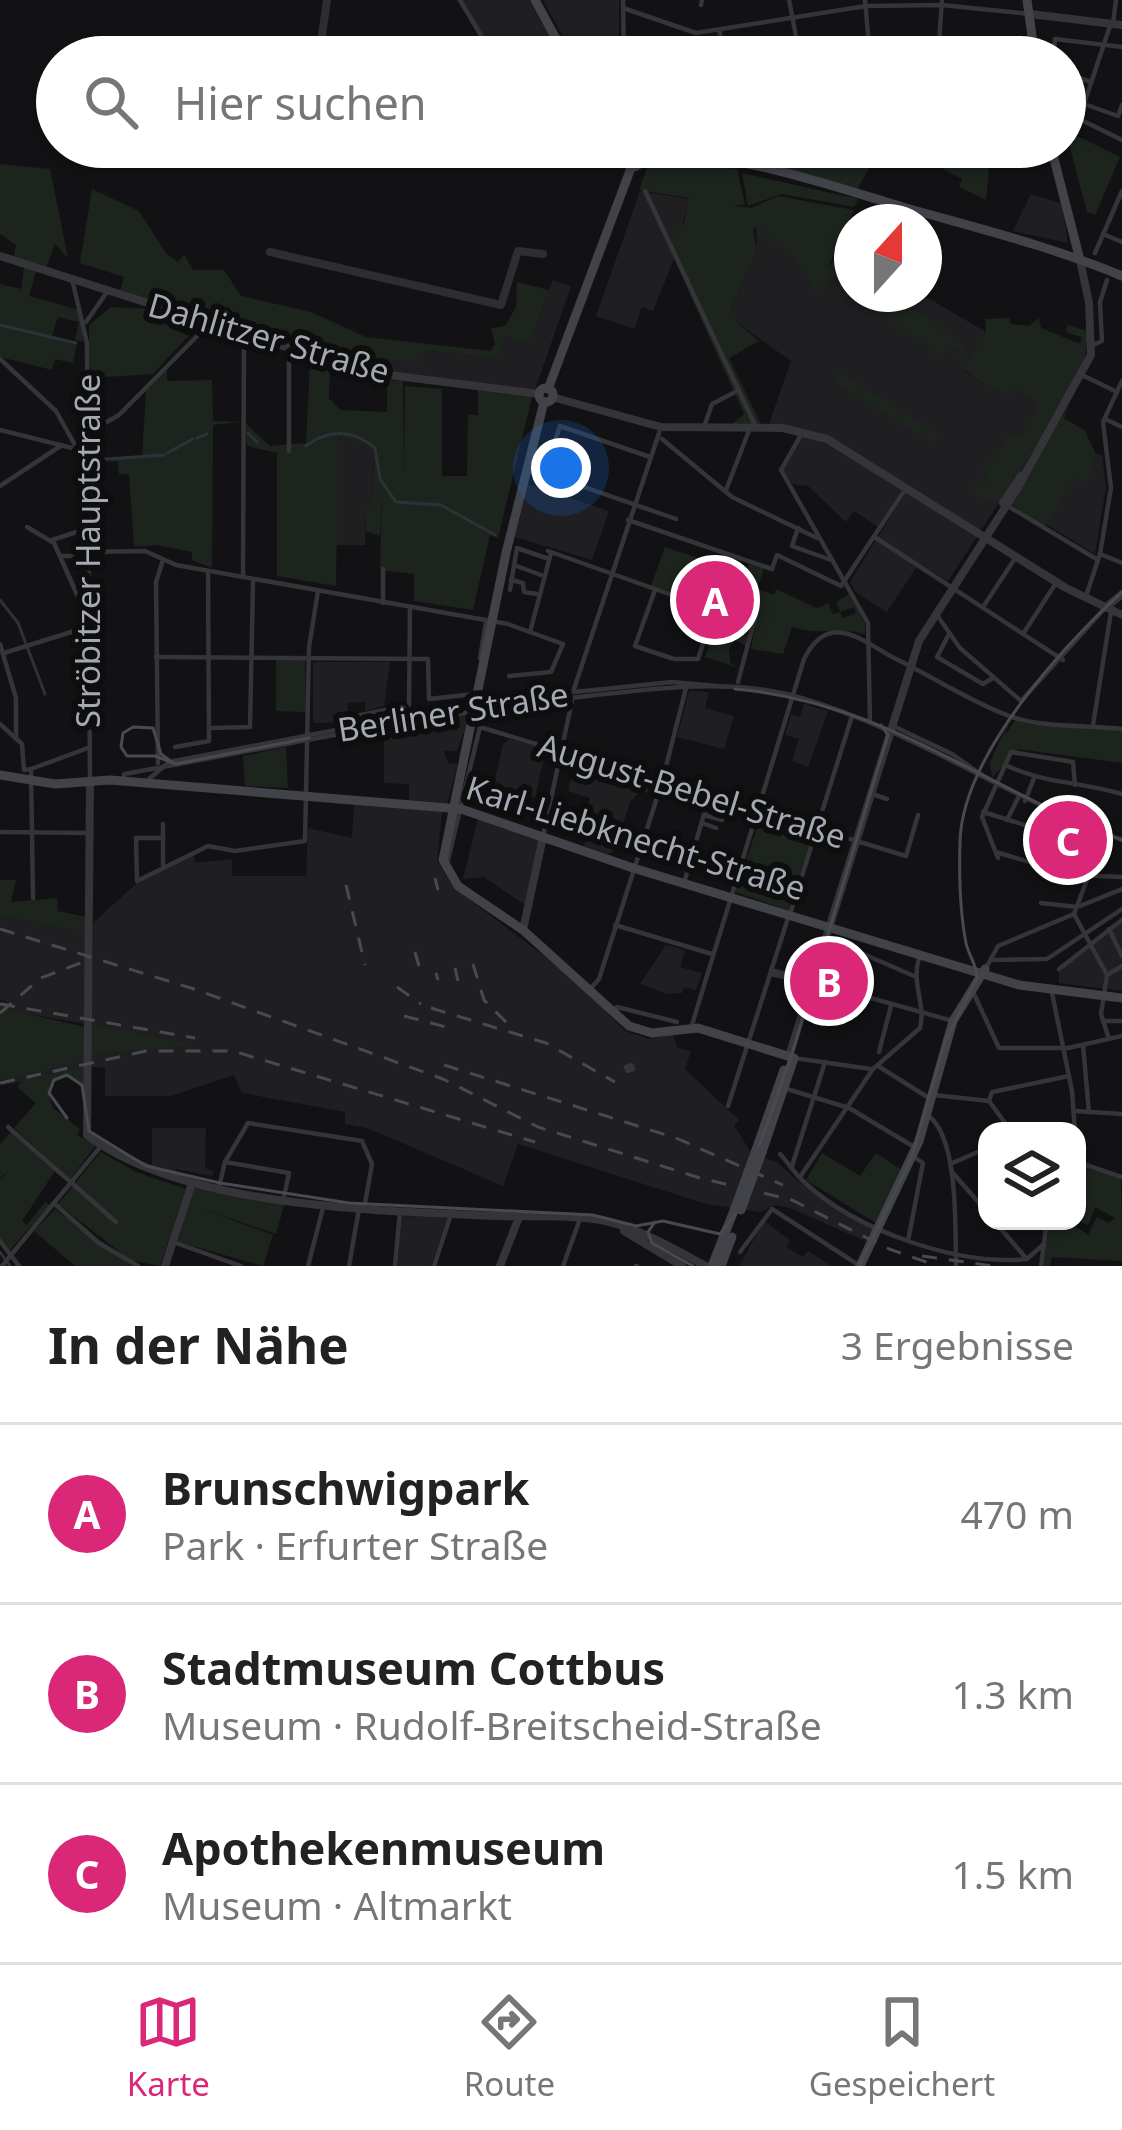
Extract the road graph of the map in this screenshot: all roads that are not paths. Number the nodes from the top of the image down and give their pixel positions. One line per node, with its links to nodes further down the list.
1 (460, 0): 13 (street)
2 (535, 0): 14 (main road)
3 (788, 0): 9 (street)
4 (1028, 0): 10 (main road)
5 (1116, 0): 11 (street)
6 (866, 3): 7 (street); 9 (street); 18 (street)
7 (942, 3): 10 (street); 19 (street)
8 (623, 4): 12 (street); 15 (street)
9 (790, 14): 12 (street); 17 (street)
10 (1030, 14): 11 (street); 20 (main road)
11 (1115, 24): 22 (street)
12 (719, 31): 16 (street)
13 (481, 36)
14 (555, 36)
15 (624, 36)
16 (721, 36)
17 (795, 36)
18 (868, 36)
19 (940, 36)
20 (1033, 36)
21 (1086, 43): 22 (street)
22 (1103, 45): 23 (street); 25 (street)
23 (1122, 47)
24 (1086, 80): 25 (street)
25 (1091, 82): 26 (street)
26 (1086, 98)
27 (1086, 105): 28 (street)
28 (1122, 105)
29 (1086, 122): 30 (street)
30 (1122, 140)
31 (631, 168): 59 (main road)
32 (756, 168): 37 (main road)
33 (1057, 168): 38 (main road)
34 (646, 191): 57 (street)
35 (1122, 191): 36 (street)
36 (1103, 234): 39 (street); 41 (street)
37 (1010, 237): 40 (main road); 43 (main road)
38 (1075, 238): 40 (main road); 43 (main road)
39 (1122, 242)
40 (1057, 247): 43 (main road)
41 (1095, 253)
42 (0, 256): 46 (street, Dahlitzer Straße)
43 (1080, 258): 44 (main road); 45 (main road); 47 (street)
44 (1122, 274): 45 (main road)
45 (1107, 275): 47 (street); 52 (street)
46 (72, 279): 48 (street, Dahlitzer Straße); 49 (street, Ströbitzer Hauptstraße)
47 (1084, 279): 52 (street)
48 (109, 290): 49 (street); 50 (street, Dahlitzer Straße)
49 (86, 322): 67 (street, Ströbitzer Hauptstraße)
50 (212, 323): 51 (street, Dahlitzer Straße); 67 (street)
51 (244, 334): 53 (street, Dahlitzer Straße); 105 (street)
52 (1093, 345): 55 (street)
53 (289, 348): 59 (street, Dahlitzer Straße); 71 (street)
54 (0, 359): 70 (street)
55 (1082, 375): 58 (street); 76 (street)
56 (1122, 381): 58 (street)
57 (739, 390): 63 (street); 64 (street)
58 (1117, 392): 60 (street)
59 (546, 395): 62 (street, Dahlitzer Straße); 125 (main road)
60 (1105, 419): 61 (street); 74 (street)
61 (1122, 427)
62 (661, 428): 64 (street, Dahlitzer Straße); 73 (street)
63 (753, 428): 64 (street, Dahlitzer Straße); 66 (street, Dahlitzer Straße); 79 (street)
64 (703, 429)
65 (0, 430): 69 (street)
66 (803, 431): 78 (street); 90 (street)
67 (88, 432): 72 (street, Ströbitzer Hauptstraße)
68 (662, 439): 79 (street)
69 (62, 445): 70 (street); 77 (street)
70 (76, 447): 72 (street)
71 (289, 450)
72 (88, 452): 87 (street, Ströbitzer Hauptstraße)
73 (650, 457): 80 (street); 80 (street)
74 (1108, 463): 75 (street); 96 (street)
75 (1122, 469)
76 (1026, 471): 81 (street); 82 (street)
77 (0, 486)
78 (907, 487): 88 (street); 89 (street)
79 (725, 492): 86 (street)
80 (633, 504): 83 (street); 84 (street)
81 (1008, 507): 82 (street); 96 (street)
82 (997, 515): 88 (street)
83 (676, 519)
84 (628, 520): 103 (street); 108 (street)
85 (26, 527): 91 (street)
86 (798, 528): 90 (street); 98 (street)
87 (86, 529): 91 (street); 92 (street, Ströbitzer Hauptstraße)
88 (983, 536): 95 (street); 110 (street)
89 (875, 537): 108 (street); 110 (street)
90 (820, 539): 98 (street)
91 (52, 540): 94 (street)
92 (86, 554): 94 (street); 97 (street); 117 (street, Ströbitzer Hauptstraße)
93 (550, 554): 100 (street); 103 (street); 104 (street)
94 (62, 556): 117 (street)
95 (1016, 556): 109 (street); 119 (street)
96 (1099, 557): 99 (street); 116 (street)
97 (163, 560): 102 (street); 133 (street)
98 (834, 562): 108 (street)
99 (1122, 563)
100 (514, 565): 104 (street); 107 (street)
101 (383, 568): 118 (street)
102 (208, 571): 105 (street); 134 (street)
103 (609, 573): 112 (street); 145 (street)
104 (543, 575): 115 (street)
105 (243, 577): 106 (street)
106 (253, 579): 113 (street); 135 (street)
107 (512, 580): 111 (street); 115 (street)
108 (847, 581): 130 (street)
109 (1056, 582): 116 (street); 129 (street)
110 (951, 586): 119 (street); 123 (street)
111 (510, 590)
112 (655, 590): 112 (street)
113 (318, 591): 118 (street); 136 (street)
114 (1122, 593): 122 (street)
115 (537, 594): 127 (street)
116 (1084, 599): 122 (street)
117 (87, 601): 126 (street, Ströbitzer Hauptstraße)
118 (383, 603): 120 (street)
119 (983, 607): 129 (street)
120 (410, 608): 125 (street); 137 (street)
121 (757, 610): 143 (street)
122 (1108, 610): 124 (street); 138 (street); 153 (street)
123 (936, 615): 128 (street); 139 (street)
124 (1122, 615)
125 (490, 623): 127 (street); 147 (main road)
126 (87, 627): 132 (street); 160 (street, Ströbitzer Hauptstraße)
127 (530, 632): 140 (street)
128 (949, 634): 141 (street); 141 (street)
129 (1023, 634): 138 (street)
130 (870, 640): 139 (street); 144 (street); 151 (street)
131 (0, 644): 132 (street)
132 (4, 653): 158 (street)
133 (157, 657): 134 (street); 164 (street)
134 (208, 658): 135 (street); 155 (street)
135 (251, 658): 136 (street); 155 (street)
136 (309, 658): 137 (street); 157 (street)
137 (410, 658): 147 (street); 150 (street)
138 (1063, 660): 146 (street)
139 (914, 665): 148 (street); 154 (street)
140 (509, 676)
141 (995, 677): 146 (street)
142 (686, 684): 143 (street, Berliner Straße); 145 (street, Berliner Straße); 170 (street)
143 (739, 686): 144 (street, Berliner Straße)
144 (793, 695): 149 (street, Berliner Straße); 182 (street)
145 (572, 696): 147 (street, Berliner Straße); 161 (street)
146 (1017, 699): 148 (street)
147 (477, 702): 157 (street, Berliner Straße); 162 (main road)
148 (1007, 715): 153 (street)
149 (852, 716): 151 (street, Berliner Straße); 190 (street)
150 (352, 717)
151 (870, 722): 154 (street, Berliner Straße)
152 (0, 724): 158 (street)
153 (1094, 725): 156 (street)
154 (890, 727): 172 (street, Berliner Straße); 198 (street)
155 (208, 728): 159 (street)
156 (1122, 729)
157 (309, 737): 164 (street, Berliner Straße); 175 (street)
158 (16, 739): 165 (street)
159 (175, 747)
160 (88, 748): 165 (street); 168 (street, Ströbitzer Hauptstraße)
161 (561, 751): 162 (street, August-Bebel-Straße); 170 (street, August-Bebel-Straße); 195 (street)
162 (466, 762): 180 (main road)
163 (1004, 766): 167 (street); 172 (street); 173 (street)
164 (157, 769): 169 (street, Berliner Straße); 171 (street)
165 (32, 775): 166 (main road, Karl-Liebknecht-Straße); 168 (main road, Karl-Liebknecht-Straße); 193 (street)
166 (2, 778)
167 (1034, 778): 173 (street); 179 (street)
168 (90, 781): 169 (main road, Karl-Liebknecht-Straße); 194 (street)
169 (124, 781): 171 (main road, Karl-Liebknecht-Straße)
170 (662, 782): 177 (street, August-Bebel-Straße); 200 (street)
171 (147, 783): 175 (main road, Karl-Liebknecht-Straße)
172 (995, 785): 179 (street, Berliner Straße); 184 (street)
173 (1075, 785): 174 (street)
174 (1122, 794)
175 (308, 795): 180 (main road, Karl-Liebknecht-Straße); 199 (street)
176 (875, 795): 178 (street)
177 (710, 796): 181 (street); 182 (street, August-Bebel-Straße)
178 (886, 799)
179 (1022, 799): 186 (street); 197 (street, Berliner Straße)
180 (458, 806): 195 (main road, Karl-Liebknecht-Straße); 216 (main road)
181 (705, 811): 185 (street); 187 (street)
182 (757, 811): 190 (street, August-Bebel-Straße); 205 (street)
183 (918, 815): 198 (street, August-Bebel-Straße)
184 (986, 815): 186 (street); 201 (street)
185 (723, 817)
186 (1007, 820): 191 (street)
187 (702, 823): 189 (street); 203 (street)
188 (163, 824): 196 (street)
189 (716, 828)
190 (817, 829): 198 (street, August-Bebel-Straße); 211 (street)
191 (1041, 830)
192 (0, 832): 193 (street)
193 (33, 832): 194 (street); 206 (street)
194 (89, 833): 266 (street)
195 (543, 837): 200 (main road, Karl-Liebknecht-Straße); 216 (street)
196 (163, 838): 199 (street); 199 (street)
197 (1122, 840)
198 (857, 841): 214 (street)
199 (164, 865)
200 (633, 868): 203 (main road, Karl-Liebknecht-Straße); 213 (street)
201 (1088, 877): 202 (street); 208 (street)
202 (1122, 877)
203 (684, 883): 205 (main road, Karl-Liebknecht-Straße)
204 (1122, 889): 208 (street)
205 (730, 896): 211 (main road, Karl-Liebknecht-Straße); 220 (street)
206 (33, 898)
207 (1041, 903): 208 (street)
208 (1080, 904): 210 (street)
209 (1122, 909): 217 (street)
210 (1074, 914): 217 (street); 224 (street)
211 (789, 916): 214 (main road, Karl-Liebknecht-Straße); 226 (street)
212 (1122, 920): 215 (street)
213 (615, 925): 220 (street); 230 (street)
214 (831, 926): 218 (street); 224 (main road, Karl-Liebknecht-Straße); 229 (street)
215 (1109, 929): 219 (street); 221 (street)
216 (523, 930): 230 (main road)
217 (1083, 931): 219 (street); 224 (street)
218 (829, 939): 228 (street); 229 (street)
219 (1092, 943): 225 (street); 227 (street)
220 (712, 954): 242 (street)
221 (1122, 956)
222 (919, 958): 228 (street)
223 (1122, 966): 227 (street)
224 (987, 967): 231 (main road, Karl-Liebknecht-Straße); 232 (main road)
225 (1059, 969)
226 (770, 972): 229 (street); 245 (street)
227 (1107, 975): 233 (street)
228 (914, 976): 237 (street)
229 (813, 984): 235 (street); 249 (street)
230 (591, 988): 236 (main road)
231 (1052, 989): 233 (main road, Karl-Liebknecht-Straße); 247 (street)
232 (973, 993): 238 (main road); 247 (street)
233 (1105, 993): 234 (main road, Karl-Liebknecht-Straße); 239 (street)
234 (1122, 996)
235 (891, 1006): 237 (street); 248 (street)
236 (612, 1011): 240 (street); 242 (main road)
237 (922, 1014): 238 (street); 251 (street)
238 (953, 1021): 255 (main road)
239 (1103, 1021): 241 (street); 244 (street)
240 (677, 1022)
241 (1122, 1022)
242 (691, 1028): 245 (main road)
243 (1122, 1036): 244 (street)
244 (1108, 1038): 246 (street)
245 (748, 1042): 249 (main road); 257 (street)
246 (1083, 1046): 247 (street); 260 (street)
247 (1064, 1047): 252 (street)
248 (879, 1052)
249 (791, 1057): 250 (street); 253 (main road); 267 (main road)
250 (825, 1062): 251 (street); 254 (street)
251 (876, 1068): 255 (street); 258 (street)
252 (1070, 1076): 256 (street); 259 (street)
253 (784, 1088): 254 (street); 267 (main road)
254 (814, 1097): 258 (street); 273 (street)
255 (933, 1097): 256 (street); 262 (main road)
256 (989, 1101): 263 (street)
257 (728, 1106)
258 (849, 1108): 268 (street); 275 (street)
259 (1075, 1111): 260 (street); 264 (street)
260 (1089, 1112): 261 (street)
261 (1122, 1114)
262 (928, 1116): 268 (main road); 274 (street)
263 (1004, 1122)
264 (1075, 1122)
265 (8, 1127): 278 (street)
266 (101, 1146): 277 (street); 278 (street)
267 (759, 1151): 316 (main road, bridge)
268 (914, 1151): 292 (main road); 296 (street)
269 (978, 1153): 274 (street)
270 (780, 1154): 273 (street)
271 (225, 1162): 280 (street); 282 (street); 286 (street)
272 (1086, 1164): 276 (street)
273 (792, 1166): 275 (street)
274 (951, 1168): 279 (street); 281 (street)
275 (800, 1177): 292 (street)
276 (1122, 1178)
277 (192, 1183): 280 (street); 297 (street)
278 (71, 1184): 284 (street); 291 (street)
279 (964, 1186): 281 (street); 283 (street)
280 (219, 1187): 282 (street)
281 (952, 1189): 304 (street)
282 (284, 1197): 285 (street)
283 (978, 1202)
284 (54, 1204): 302 (street); 306 (street)
285 (324, 1204): 286 (street); 309 (street)
286 (362, 1209): 287 (street); 310 (street)
287 (400, 1210): 288 (street); 311 (street)
288 (451, 1215): 289 (street); 312 (street)
289 (518, 1216): 290 (street); 313 (street)
290 (580, 1219): 298 (street); 314 (street)
291 (116, 1222)
292 (879, 1228): 296 (street); 317 (main road)
293 (1002, 1230): 301 (street)
294 (1046, 1230): 299 (street)
295 (0, 1241): 302 (street)
296 (908, 1241): 304 (street)
297 (173, 1242): 303 (street); 307 (street)
298 (655, 1243): 315 (street); 316 (street)
299 (1044, 1244): 301 (street); 318 (street)
300 (740, 1252): 317 (street)
301 (1027, 1259): 304 (street)
302 (6, 1260): 305 (street)
303 (219, 1262): 308 (street)
304 (956, 1262)
305 (19, 1266)
306 (138, 1266)
307 (165, 1266)
308 (241, 1266)
309 (308, 1266)
310 (349, 1266)
311 (395, 1266)
312 (434, 1266)
313 (500, 1266)
314 (562, 1266)
315 (682, 1266)
316 (713, 1266)
317 (860, 1266)
318 (1041, 1266)

